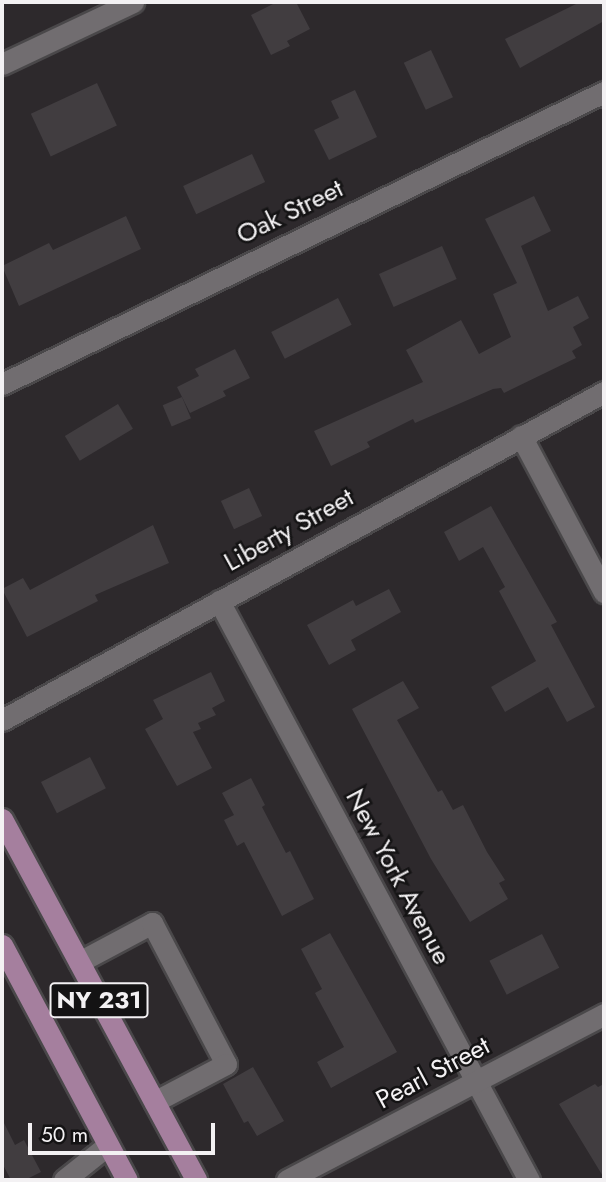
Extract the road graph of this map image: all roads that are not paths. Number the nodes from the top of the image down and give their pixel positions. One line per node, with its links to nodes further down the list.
1 (133, 2): 2 (street)
2 (2, 64)
3 (604, 92): 4 (street, Oak Street)
4 (2, 384)
5 (604, 392): 6 (street, Liberty Street)
6 (521, 436): 7 (street); 8 (street, Liberty Street)
7 (604, 592)
8 (219, 601): 9 (street, Liberty Street); 14 (street, New York Avenue)
9 (2, 720)
10 (2, 819): 12 (main road, NY 231)
11 (2, 945): 16 (main road, NY 231)
12 (79, 962): 15 (main road, NY 231); 15 (street)
13 (604, 1014): 14 (street, Pearl Street)
14 (476, 1083): 20 (street, Pearl Street); 21 (street, New York Avenue)
15 (154, 1102): 19 (main road, NY 231)
16 (108, 1145): 17 (street); 18 (main road, NY 231)
17 (64, 1180)
18 (127, 1180)
19 (197, 1180)
20 (287, 1180)
21 (528, 1180)

